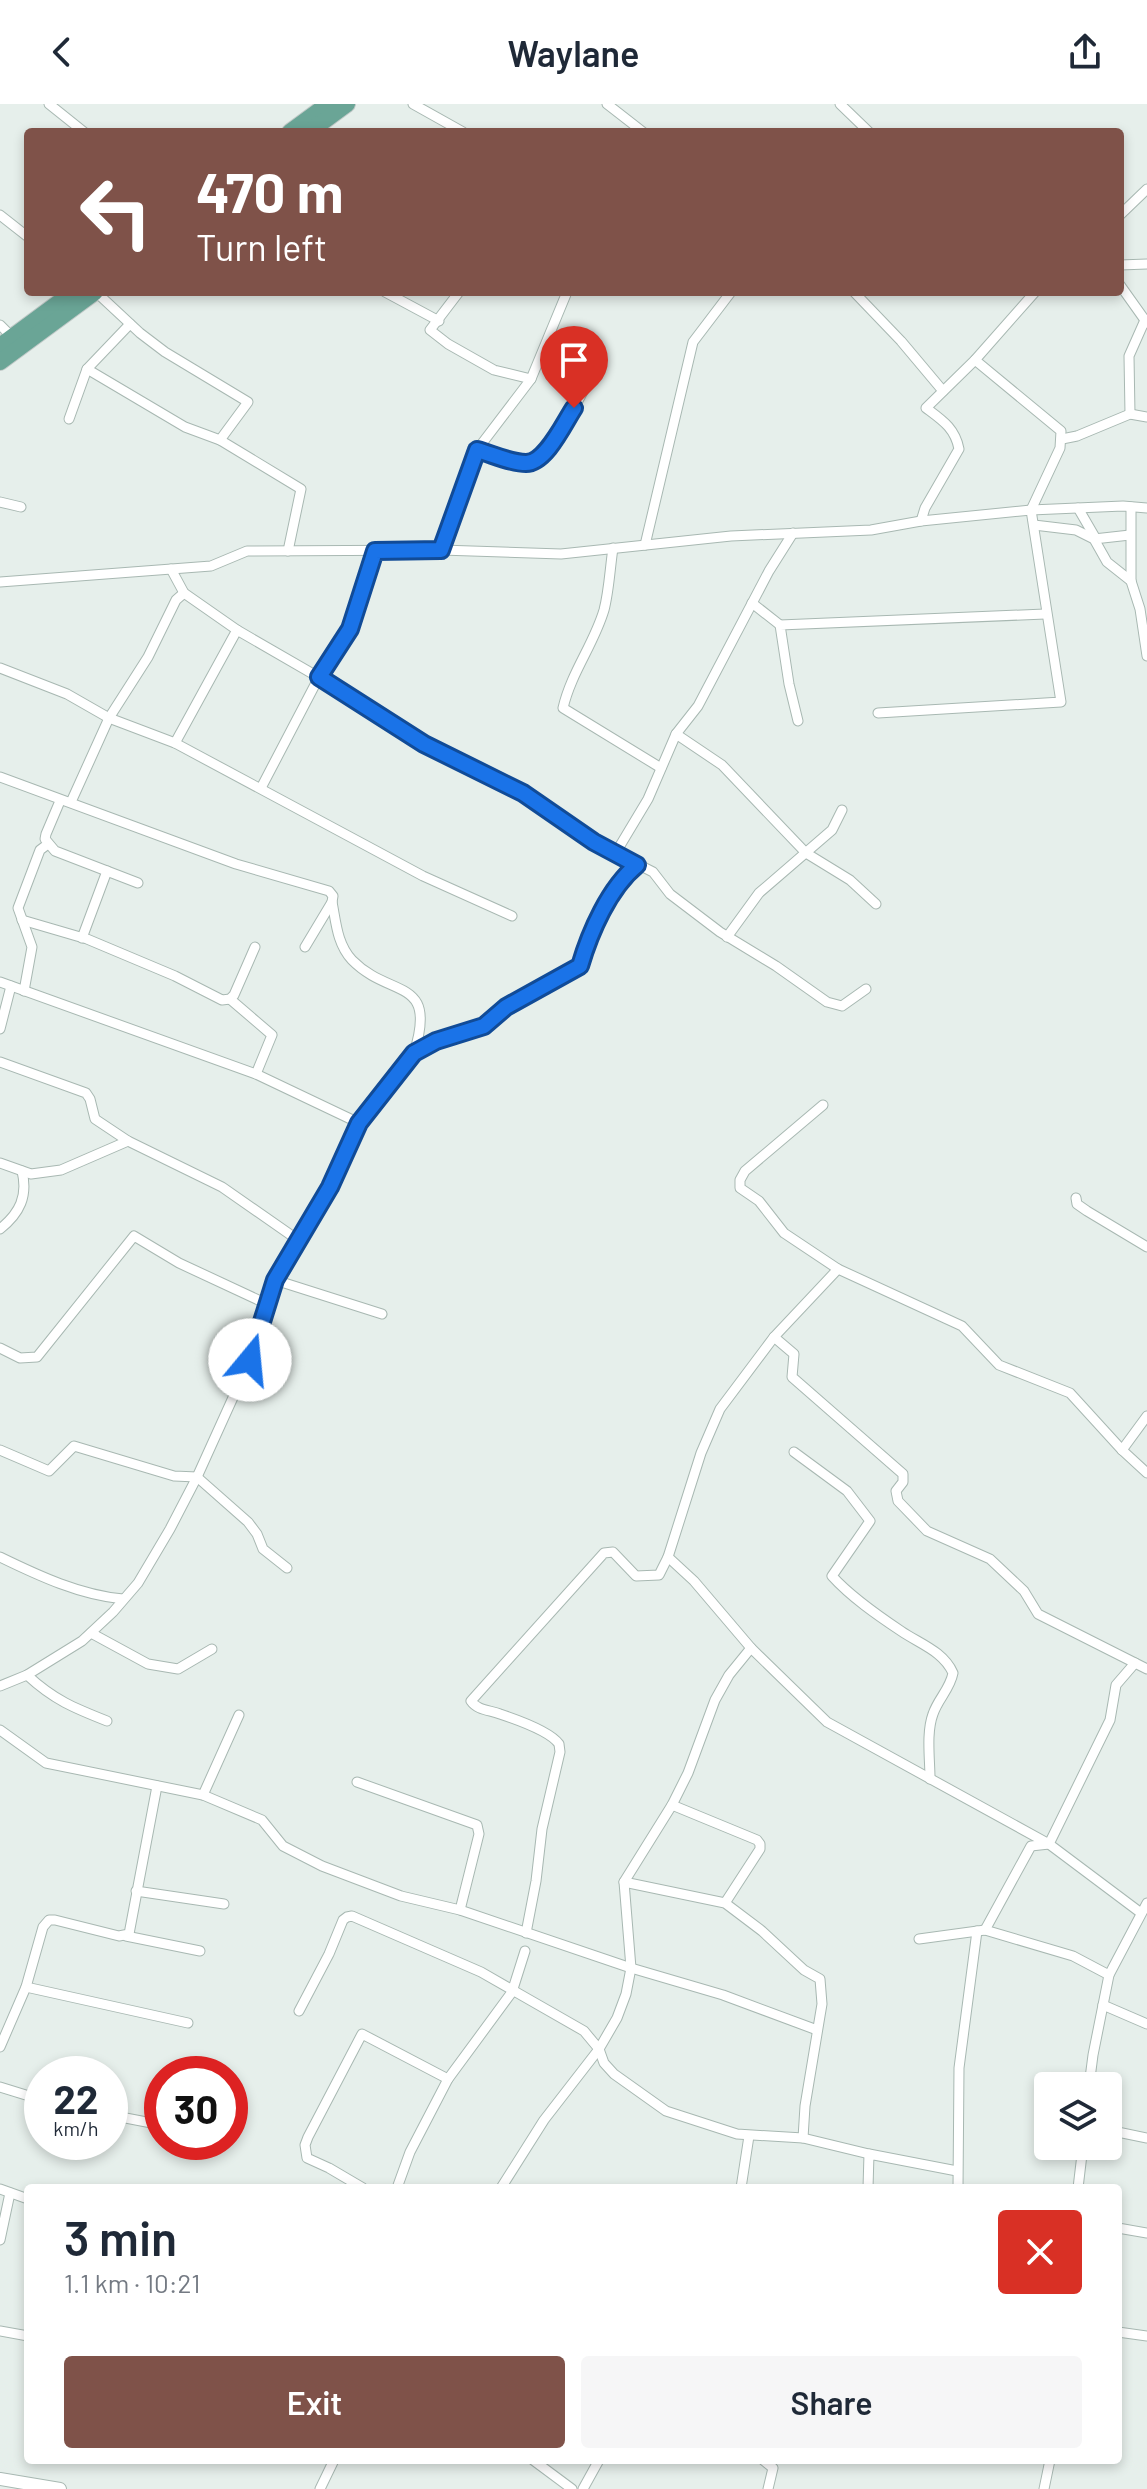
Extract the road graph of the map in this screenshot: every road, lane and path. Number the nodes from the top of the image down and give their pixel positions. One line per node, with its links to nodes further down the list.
1 (49, 104): 7 (street)
2 (347, 104): 9 (main road)
3 (413, 104): 10 (street)
4 (607, 104): 11 (street)
5 (840, 104): 12 (street)
6 (322, 105): 8 (main road)
7 (79, 128)
8 (295, 128)
9 (314, 128)
10 (456, 128)
11 (638, 128)
12 (865, 128)
13 (1147, 189): 14 (street)
14 (1124, 211)
15 (0, 215): 16 (street)
16 (24, 234)
17 (1147, 264): 18 (street)
18 (1124, 265)
19 (1124, 291): 30 (street)
20 (67, 296): 32 (main road)
21 (91, 296): 35 (main road)
22 (100, 296): 31 (street)
23 (392, 296): 29 (street)
24 (456, 296): 29 (street)
25 (565, 296): 37 (street)
26 (728, 296): 56 (street)
27 (858, 296): 38 (street)
28 (1031, 296): 33 (street)
29 (439, 321): 37 (street)
30 (1146, 321): 39 (street)
31 (130, 324): 36 (street); 43 (street)
32 (4, 336)
33 (975, 360): 38 (street); 42 (street)
34 (598, 361): 44 (street)
35 (0, 362)
36 (87, 369): 41 (street); 43 (street)
37 (531, 379): 44 (street)
38 (943, 391): 51 (street)
39 (1130, 414): 40 (street); 42 (street)
40 (1147, 417)
41 (69, 419)
42 (1062, 439): 50 (street)
43 (220, 440): 59 (street)
44 (477, 450): 58 (street)
45 (0, 502): 46 (street)
46 (21, 507)
47 (1131, 507): 48 (street); 49 (street); 54 (street)
48 (1078, 508): 50 (street); 55 (street)
49 (1147, 508)
50 (1031, 510): 51 (street); 52 (street)
51 (921, 521): 53 (street)
52 (1034, 525): 55 (street); 66 (street)
53 (793, 533): 56 (street); 65 (street)
54 (1130, 535): 55 (street); 62 (street)
55 (1095, 539): 62 (street)
56 (645, 545): 57 (street)
57 (613, 548): 58 (street); 77 (street)
58 (441, 550): 60 (street)
59 (288, 551): 60 (street); 61 (street)
60 (375, 551): 71 (street)
61 (171, 569): 63 (street); 64 (street)
62 (1131, 581): 69 (street)
63 (0, 582)
64 (184, 593): 68 (street); 73 (street)
65 (752, 603): 67 (street); 75 (street)
66 (1045, 614): 67 (street); 72 (street)
67 (780, 625): 74 (street)
68 (237, 630): 71 (street); 76 (street)
69 (1147, 656)
70 (0, 668): 73 (street)
71 (319, 677): 79 (street); 84 (street)
72 (878, 713)
73 (109, 718): 76 (street); 80 (street)
74 (798, 721)
75 (676, 734): 77 (street); 83 (street)
76 (175, 743): 79 (street)
77 (661, 768): 84 (street)
78 (0, 777): 80 (street)
79 (261, 788): 90 (street)
80 (65, 802): 82 (street); 88 (street)
81 (842, 810): 83 (street)
82 (48, 844): 86 (street); 91 (street)
83 (806, 853): 89 (street); 92 (street)
84 (615, 854): 85 (street)
85 (637, 865): 92 (street); 102 (street)
86 (107, 871): 87 (street); 93 (street)
87 (138, 883)
88 (332, 902): 95 (street); 102 (street)
89 (876, 904)
90 (512, 916)
91 (22, 920): 93 (street); 99 (street)
92 (727, 937): 98 (street)
93 (82, 938): 100 (street)
94 (255, 947): 100 (street)
95 (305, 947)
96 (0, 982): 97 (street)
97 (11, 986): 99 (street); 101 (street)
98 (866, 989)
99 (24, 991): 104 (street)
100 (230, 999): 104 (street)
101 (0, 1029)
102 (414, 1053): 106 (street)
103 (0, 1062): 107 (street)
104 (256, 1074): 106 (street)
105 (823, 1105): 114 (street)
106 (359, 1123): 112 (street)
107 (128, 1141): 109 (street); 112 (street)
108 (0, 1163): 109 (street)
109 (22, 1171): 111 (street)
110 (1076, 1198): 113 (street)
111 (0, 1229)
112 (298, 1240): 115 (street)
113 (1147, 1247)
114 (838, 1269): 118 (street); 122 (street)
115 (275, 1280): 116 (street); 117 (street)
116 (267, 1304): 119 (street); 125 (street)
117 (382, 1314)
118 (774, 1337): 127 (street); 133 (street)
119 (0, 1348)
120 (1147, 1416): 122 (street)
121 (0, 1450): 125 (street)
122 (1122, 1450): 124 (street)
123 (794, 1452): 140 (street)
124 (1147, 1473)
125 (197, 1477): 128 (street); 129 (street)
126 (0, 1557): 129 (street)
127 (668, 1557): 131 (street); 154 (street)
128 (287, 1568)
129 (123, 1599): 130 (street)
130 (91, 1633): 132 (street); 135 (street)
131 (751, 1648): 140 (street); 144 (street)
132 (212, 1649)
133 (1135, 1663): 134 (street); 145 (street)
134 (1147, 1669)
135 (27, 1675): 136 (street); 138 (street)
136 (0, 1686)
137 (239, 1715): 143 (street)
138 (107, 1721)
139 (0, 1730): 142 (street)
140 (930, 1779): 145 (street)
141 (357, 1782): 151 (street)
142 (157, 1786): 143 (street); 147 (street)
143 (203, 1795): 151 (street)
144 (672, 1805): 146 (street); 148 (street)
145 (1049, 1844): 152 (street); 153 (street)
146 (624, 1882): 148 (street); 159 (street)
147 (136, 1891): 150 (street); 155 (street)
148 (725, 1903): 167 (street)
149 (1147, 1903): 152 (street)
150 (224, 1904)
151 (460, 1910): 154 (street)
152 (1142, 1920): 160 (street)
153 (981, 1931): 156 (street); 160 (street); 180 (street)
154 (526, 1933): 159 (street)
155 (126, 1936): 157 (street); 161 (street)
156 (919, 1939)
157 (200, 1951)
158 (525, 1951): 162 (street)
159 (631, 1968): 167 (street); 169 (street)
160 (1109, 1975): 163 (street)
161 (26, 1987): 165 (street); 168 (street)
162 (512, 1992): 164 (street); 169 (street); 171 (street)
163 (1103, 2005): 166 (street); 170 (street)
164 (299, 2011)
165 (188, 2023)
166 (1147, 2024)
167 (817, 2030): 176 (street)
168 (0, 2047)
169 (599, 2049): 175 (street); 183 (street)
170 (1091, 2072)
171 (448, 2079): 181 (street); 182 (street)
172 (0, 2087): 173 (street)
173 (24, 2094)
174 (1122, 2133): 177 (street)
175 (749, 2136): 176 (street); 184 (street)
176 (803, 2138): 178 (street)
177 (1147, 2138)
178 (869, 2154): 180 (street); 185 (street)
179 (1081, 2160): 187 (street)
180 (957, 2171): 186 (street)
181 (356, 2184)
182 (398, 2184)
183 (504, 2184)
184 (742, 2184)
185 (868, 2184)
186 (958, 2184)
187 (1078, 2184)
188 (5, 2191): 189 (street); 192 (street)
189 (24, 2198)
190 (1122, 2229): 191 (street)
191 (1147, 2233)
192 (0, 2240)
193 (0, 2331): 195 (street)
194 (1122, 2333): 196 (street)
195 (24, 2335)
196 (1147, 2336)
197 (332, 2464): 204 (street)
198 (538, 2464): 205 (street)
199 (597, 2464): 206 (street)
200 (768, 2464): 207 (street)
201 (1049, 2464): 208 (street)
202 (0, 2479): 203 (street)
203 (60, 2489)
204 (320, 2489)
205 (572, 2489)
206 (583, 2489)
207 (768, 2489)
208 (1044, 2489)

